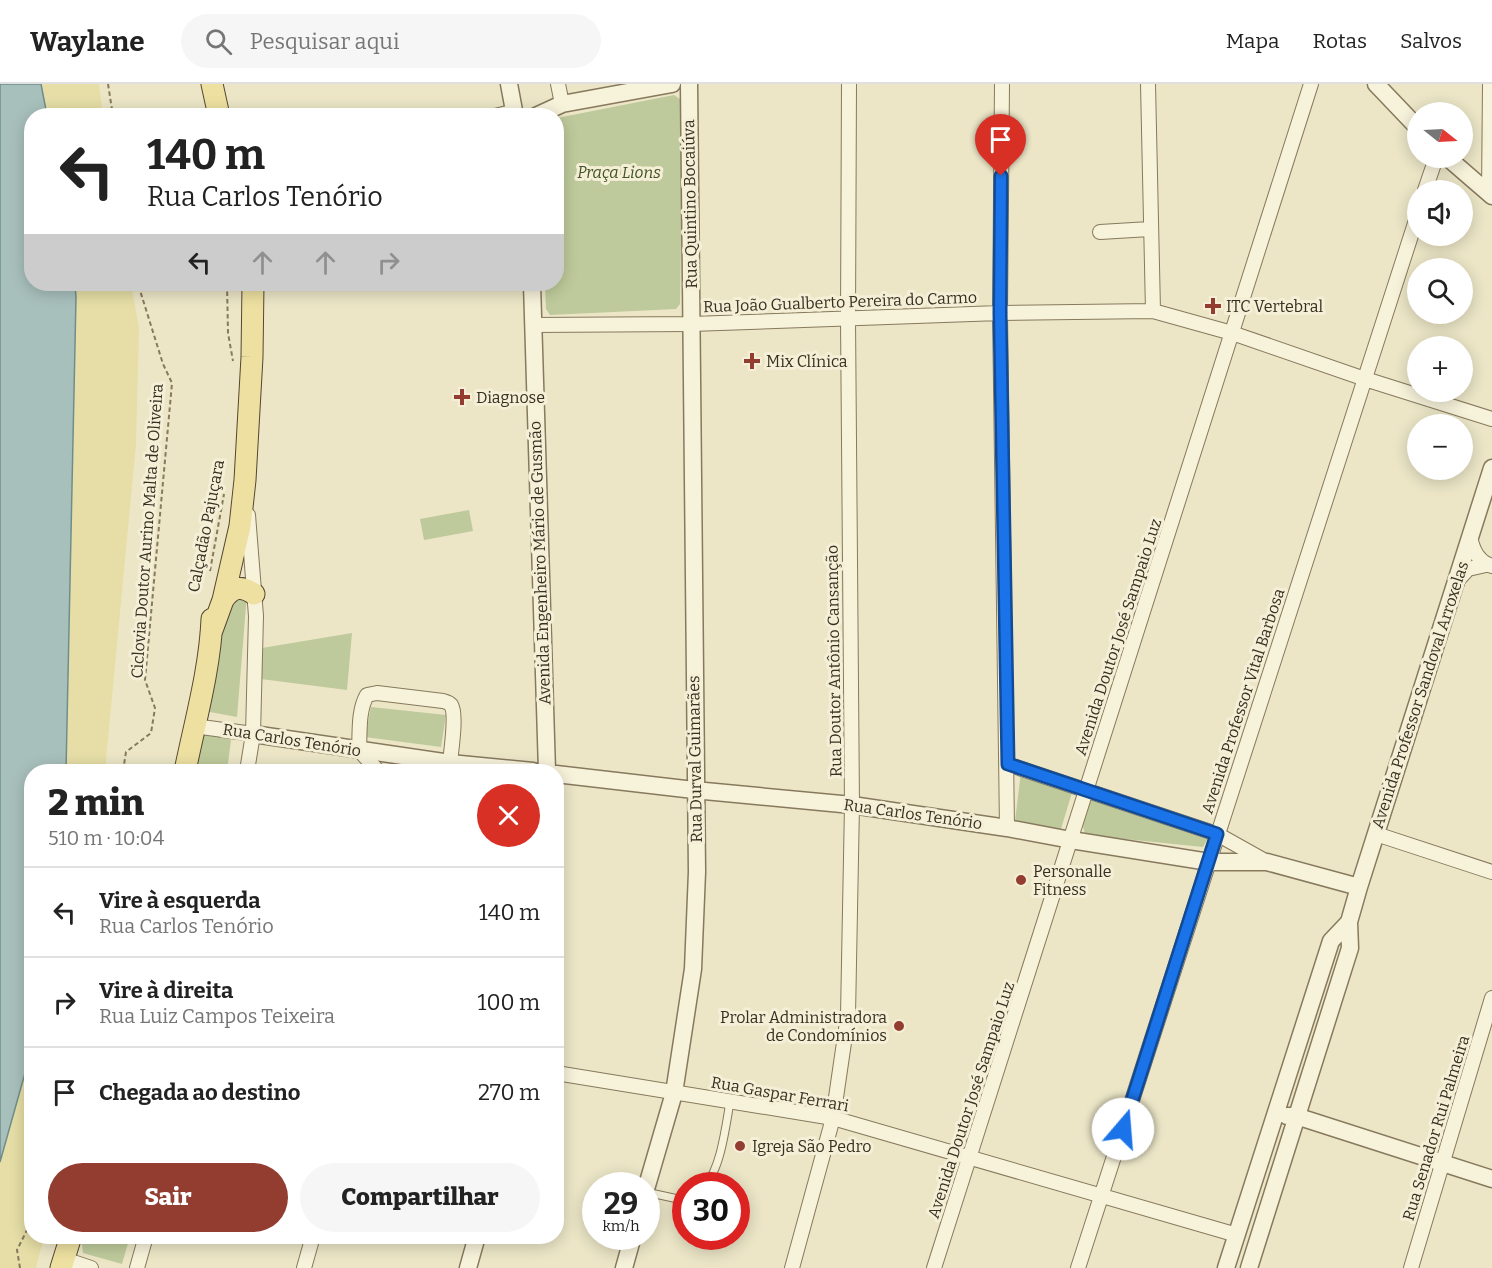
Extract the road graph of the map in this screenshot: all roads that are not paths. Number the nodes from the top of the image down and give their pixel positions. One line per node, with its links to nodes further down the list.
1 (212, 84): 13 (main road)
2 (509, 84): 14 (street)
3 (558, 84): 12 (street)
4 (672, 84): 12 (street)
5 (689, 84): 28 (street, Rua Quintino Bocaiúva)
6 (849, 84): 27 (street, Rua Doutor Antônio Cansanção)
7 (1002, 84): 26 (street)
8 (1148, 84): 20 (street)
9 (1311, 84): 30 (street, Avenida Doutor José Sampaio Luz)
10 (1376, 84): 16 (street)
11 (1490, 84): 17 (street)
12 (562, 104): 15 (street)
13 (217, 108)
14 (514, 108)
15 (553, 108)
16 (1407, 116)
17 (1491, 126): 19 (street)
18 (1460, 168): 19 (street)
19 (1491, 195)
20 (1150, 229): 21 (street); 25 (street)
21 (1100, 232)
22 (1408, 246): 31 (street, Avenida Professor Vital Barbosa)
23 (253, 291): 34 (main road)
24 (532, 291): 29 (street, Avenida Engenheiro Mário de Gusmão)
25 (1153, 311): 26 (street, Rua João Gualberto Pereira do Carmo); 30 (street, Rua João Gualberto Pereira do Carmo)
26 (1000, 313): 27 (street, Rua João Gualberto Pereira do Carmo); 50 (street)
27 (848, 319): 28 (street, Rua João Gualberto Pereira do Carmo); 54 (street, Rua Doutor Antônio Cansanção)
28 (691, 324): 29 (street, Rua João Gualberto Pereira do Carmo); 52 (street, Rua Durval Guimarães)
29 (533, 326): 49 (street, Avenida Engenheiro Mário de Gusmão)
30 (1232, 333): 31 (street, Rua João Gualberto Pereira do Carmo); 53 (street, Avenida Doutor José Sampaio Luz)
31 (1365, 379): 32 (street, Rua João Gualberto Pereira do Carmo); 56 (street, Avenida Professor Vital Barbosa)
32 (1492, 419)
33 (1492, 468): 35 (street, Avenida Professor Sandoval Arroxelas)
34 (245, 480): 38 (street); 39 (main road); 40 (main road)
35 (1470, 537): 36 (street); 37 (street, Avenida Professor Sandoval Arroxelas)
36 (1489, 566): 37 (street)
37 (1456, 582): 57 (street, Avenida Professor Sandoval Arroxelas)
38 (254, 594): 39 (main road); 42 (street)
39 (223, 600): 40 (main road)
40 (211, 633): 41 (main road)
41 (194, 726): 42 (street, Rua Carlos Tenório); 45 (main road)
42 (253, 734): 43 (street, Rua Carlos Tenório); 46 (street)
43 (359, 750): 44 (street, Rua Carlos Tenório); 44 (street); 47 (street)
44 (450, 763): 48 (street, Rua Carlos Tenório)
45 (186, 764)
46 (248, 764)
47 (372, 764)
48 (460, 764)
49 (547, 764)
50 (1008, 764): 53 (street, Rua Carlos Tenório); 55 (street)
51 (564, 775): 52 (street, Rua Carlos Tenório)
52 (694, 790): 54 (street, Rua Carlos Tenório); 66 (street, Rua Durval Guimarães)
53 (1087, 791): 56 (street, Rua Carlos Tenório); 58 (street, Avenida Doutor José Sampaio Luz)
54 (852, 805): 55 (street, Rua Carlos Tenório); 69 (street, Rua Doutor Antônio Cansanção)
55 (1007, 828): 58 (street, Rua Carlos Tenório)
56 (1217, 834): 59 (street, Avenida Professor Vital Barbosa); 60 (street, Rua Carlos Tenório)
57 (1376, 834): 61 (street); 62 (street, Avenida Professor Sandoval Arroxelas)
58 (1071, 840): 59 (street, Rua Carlos Tenório); 71 (street, Avenida Doutor José Sampaio Luz)
59 (1209, 862): 60 (street, Rua Carlos Tenório); 76 (street, Avenida Professor Vital Barbosa)
60 (1267, 862): 62 (street, Rua Carlos Tenório)
61 (1492, 872)
62 (1359, 887): 63 (street, Avenida Professor Sandoval Arroxelas)
63 (1349, 922): 68 (street, Avenida Professor Sandoval Arroxelas); 70 (street, Avenida Professor Sandoval Arroxelas)
64 (1492, 998): 72 (street, Rua Senador Rui Palmeira)
65 (564, 1074): 66 (street, Rua Gaspar Ferrari)
66 (674, 1093): 67 (street, Rua Gaspar Ferrari); 73 (street, Rua Durval Guimarães)
67 (730, 1102): 69 (street, Rua Gaspar Ferrari); 74 (lane)
68 (1296, 1116): 70 (street); 72 (street); 93 (street, Avenida Professor Sandoval Arroxelas)
69 (833, 1118): 71 (street, Rua Gaspar Ferrari); 89 (street, Rua Doutor Antônio Cansanção)
70 (1274, 1118): 77 (street, Avenida Professor Sandoval Arroxelas)
71 (969, 1158): 76 (street, Rua Gaspar Ferrari); 90 (street, Avenida Doutor José Sampaio Luz)
72 (1443, 1163): 75 (street); 94 (street, Rua Senador Rui Palmeira)
73 (651, 1172)
74 (713, 1172)
75 (1492, 1179)
76 (1101, 1196): 77 (street, Rua Gaspar Ferrari); 91 (street, Avenida Professor Vital Barbosa)
77 (1237, 1235): 92 (street, Avenida Professor Sandoval Arroxelas)
78 (68, 1244): 83 (main road)
79 (144, 1244): 85 (street)
80 (311, 1244): 86 (street)
81 (475, 1244): 87 (street)
82 (629, 1250): 88 (street)
83 (62, 1263): 84 (street)
84 (91, 1268)
85 (137, 1268)
86 (304, 1268)
87 (468, 1268)
88 (624, 1268)
89 (792, 1268)
90 (934, 1268)
91 (1078, 1268)
92 (1226, 1268)
93 (1249, 1268)
94 (1411, 1268)

